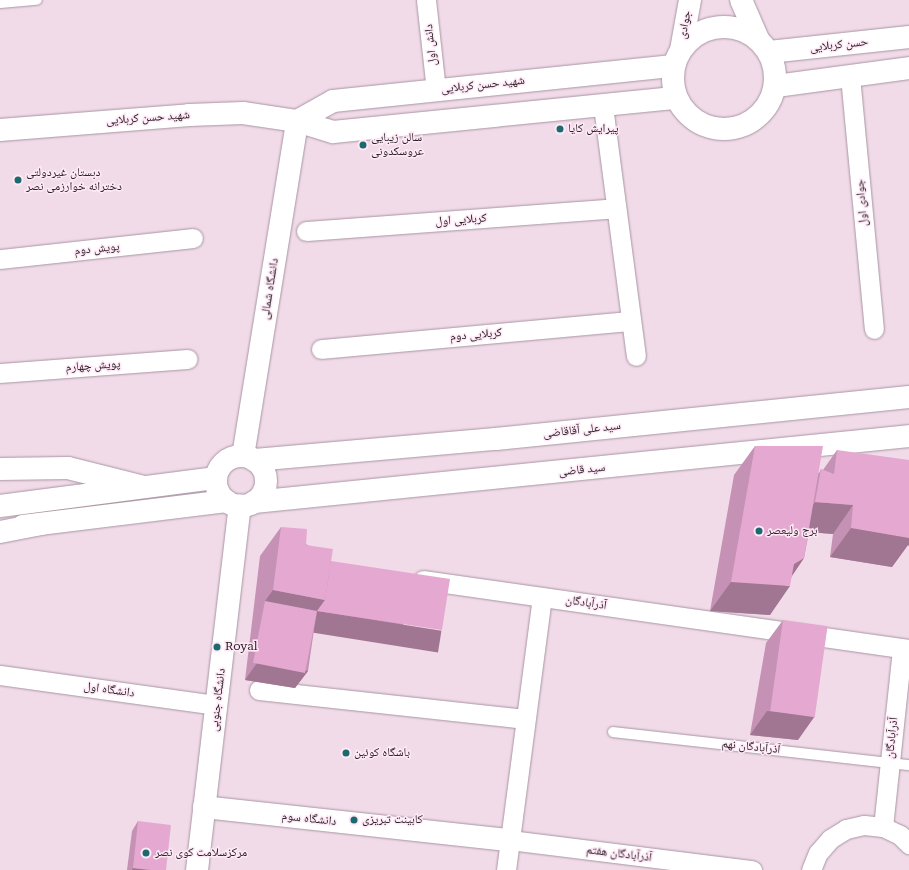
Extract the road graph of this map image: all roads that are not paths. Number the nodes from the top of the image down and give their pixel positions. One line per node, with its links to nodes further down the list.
1 (36, 0): 5 (lane)
2 (426, 0): 12 (street, دانش اول)
3 (690, 0): 8 (main road, جوادی)
4 (741, 0): 7 (main road)
5 (3, 3)
6 (909, 38): 7 (main road, حسن کربلایی)
7 (764, 46): 8 (main road); 11 (main road)
8 (677, 58): 12 (main road, شهید حسن کربلایی); 13 (main road)
9 (909, 68): 10 (main road)
10 (850, 76): 11 (main road); 22 (street, جوادی اول)
11 (776, 86): 13 (main road)
12 (436, 90): 15 (main road, شهید حسن کربلایی)
13 (676, 98): 14 (main road, شهید حسن کربلایی)
14 (603, 106): 15 (main road, شهید حسن کربلایی); 17 (street)
15 (297, 121): 16 (main road, شهید حسن کربلایی); 29 (main road, دانشگاه شمالی)
16 (0, 130)
17 (616, 208): 18 (street, کربلایی اول); 21 (street)
18 (306, 231)
19 (193, 238): 20 (street, پویش دوم)
20 (0, 259)
21 (631, 321): 23 (street, کربلایی دوم); 24 (street)
22 (874, 329)
23 (320, 349)
24 (636, 356)
25 (187, 359): 26 (street, پویش چهارم)
26 (0, 373)
27 (909, 397): 29 (main road, سید علی آقاقاضی)
28 (909, 436): 33 (main road, سید قاضی)
29 (249, 458): 31 (main road); 33 (main road)
30 (0, 469): 32 (main road)
31 (216, 478): 32 (main road); 33 (main road)
32 (144, 487): 34 (main road)
33 (240, 503): 35 (main road, سید قاضی); 41 (main road, دانشگاه جنوبی)
34 (0, 506)
35 (0, 531)
36 (403, 577): 37 (street, آذرآبادگان)
37 (542, 597): 38 (street, آذرآبادگان); 42 (street)
38 (906, 649): 44 (street, آذرآبادگان)
39 (0, 675): 41 (street, دانشگاه اول)
40 (259, 690): 42 (street)
41 (217, 705): 46 (main road, دانشگاه جنوبی)
42 (525, 719): 48 (street)
43 (613, 732): 44 (lane, آذرآبادگان نهم)
44 (890, 762): 45 (lane, آذرآبادگان نهم); 47 (street, آذرآبادگان)
45 (909, 765)
46 (204, 807): 48 (main road, دانشگاه سوم); 50 (main road, دانشگاه جنوبی)
47 (883, 827): 49 (street); 53 (street)
48 (510, 840): 51 (street); 52 (street, آذرآبادگان هفتم)
49 (909, 844)
50 (196, 870)
51 (506, 870)
52 (752, 870)
53 (811, 870)

